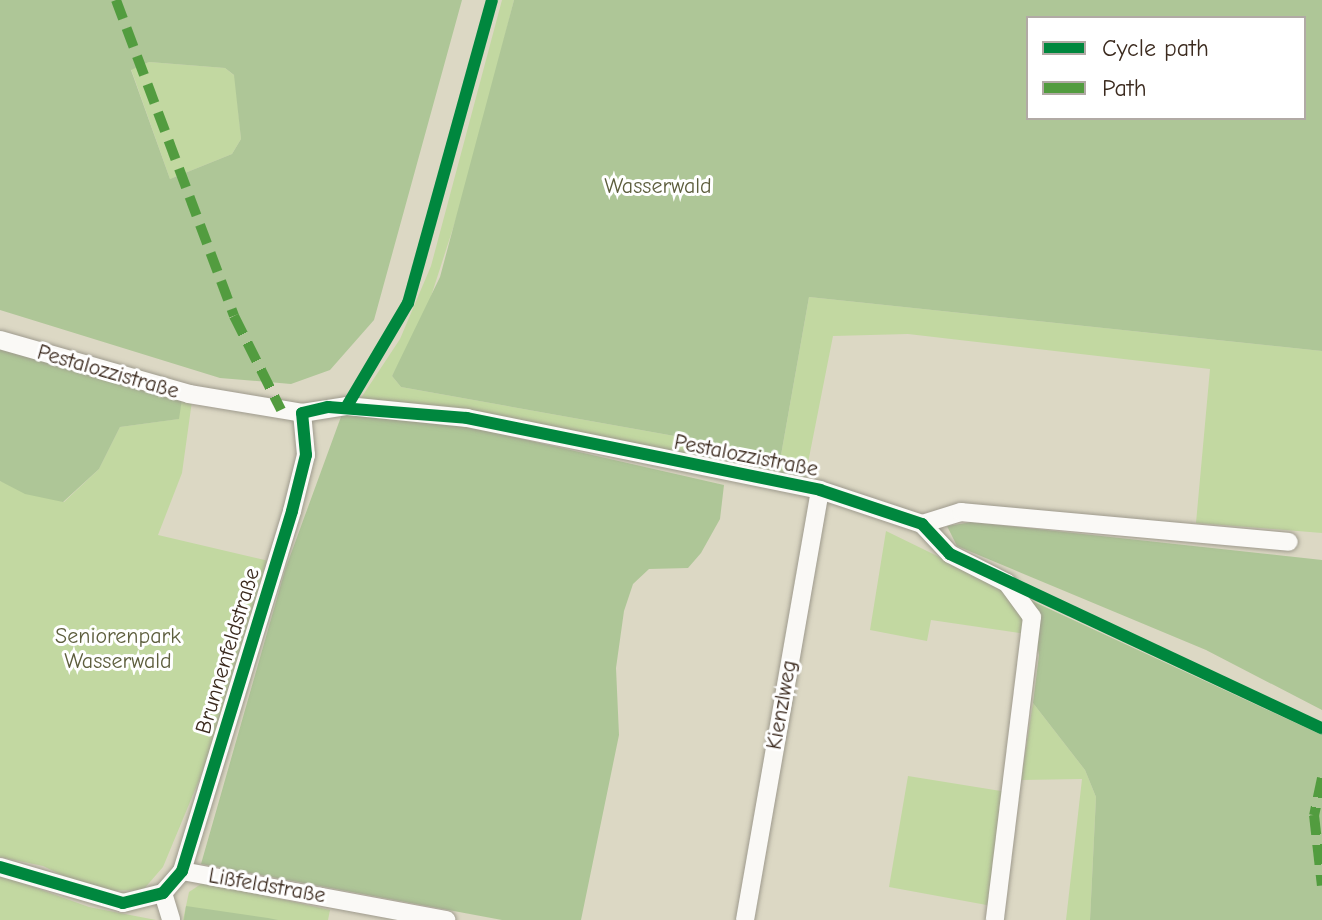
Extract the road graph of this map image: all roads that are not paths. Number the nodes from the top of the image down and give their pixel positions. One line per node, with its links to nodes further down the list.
1 (0, 340): 2 (street, Pestalozzistraße)
2 (302, 413): 3 (street, Pestalozzistraße); 7 (street, Brunnenfeldstraße)
3 (820, 490): 4 (street, Pestalozzistraße); 11 (street, Kienzlweg)
4 (922, 524): 5 (street); 12 (street, Pestalozzistraße)
5 (1289, 542)
6 (0, 867): 8 (street)
7 (182, 871): 8 (street, Brunnenfeldstraße); 10 (street, Lißfeldstraße)
8 (163, 893): 9 (street)
9 (171, 920)
10 (447, 920)
11 (745, 920)
12 (995, 920)

